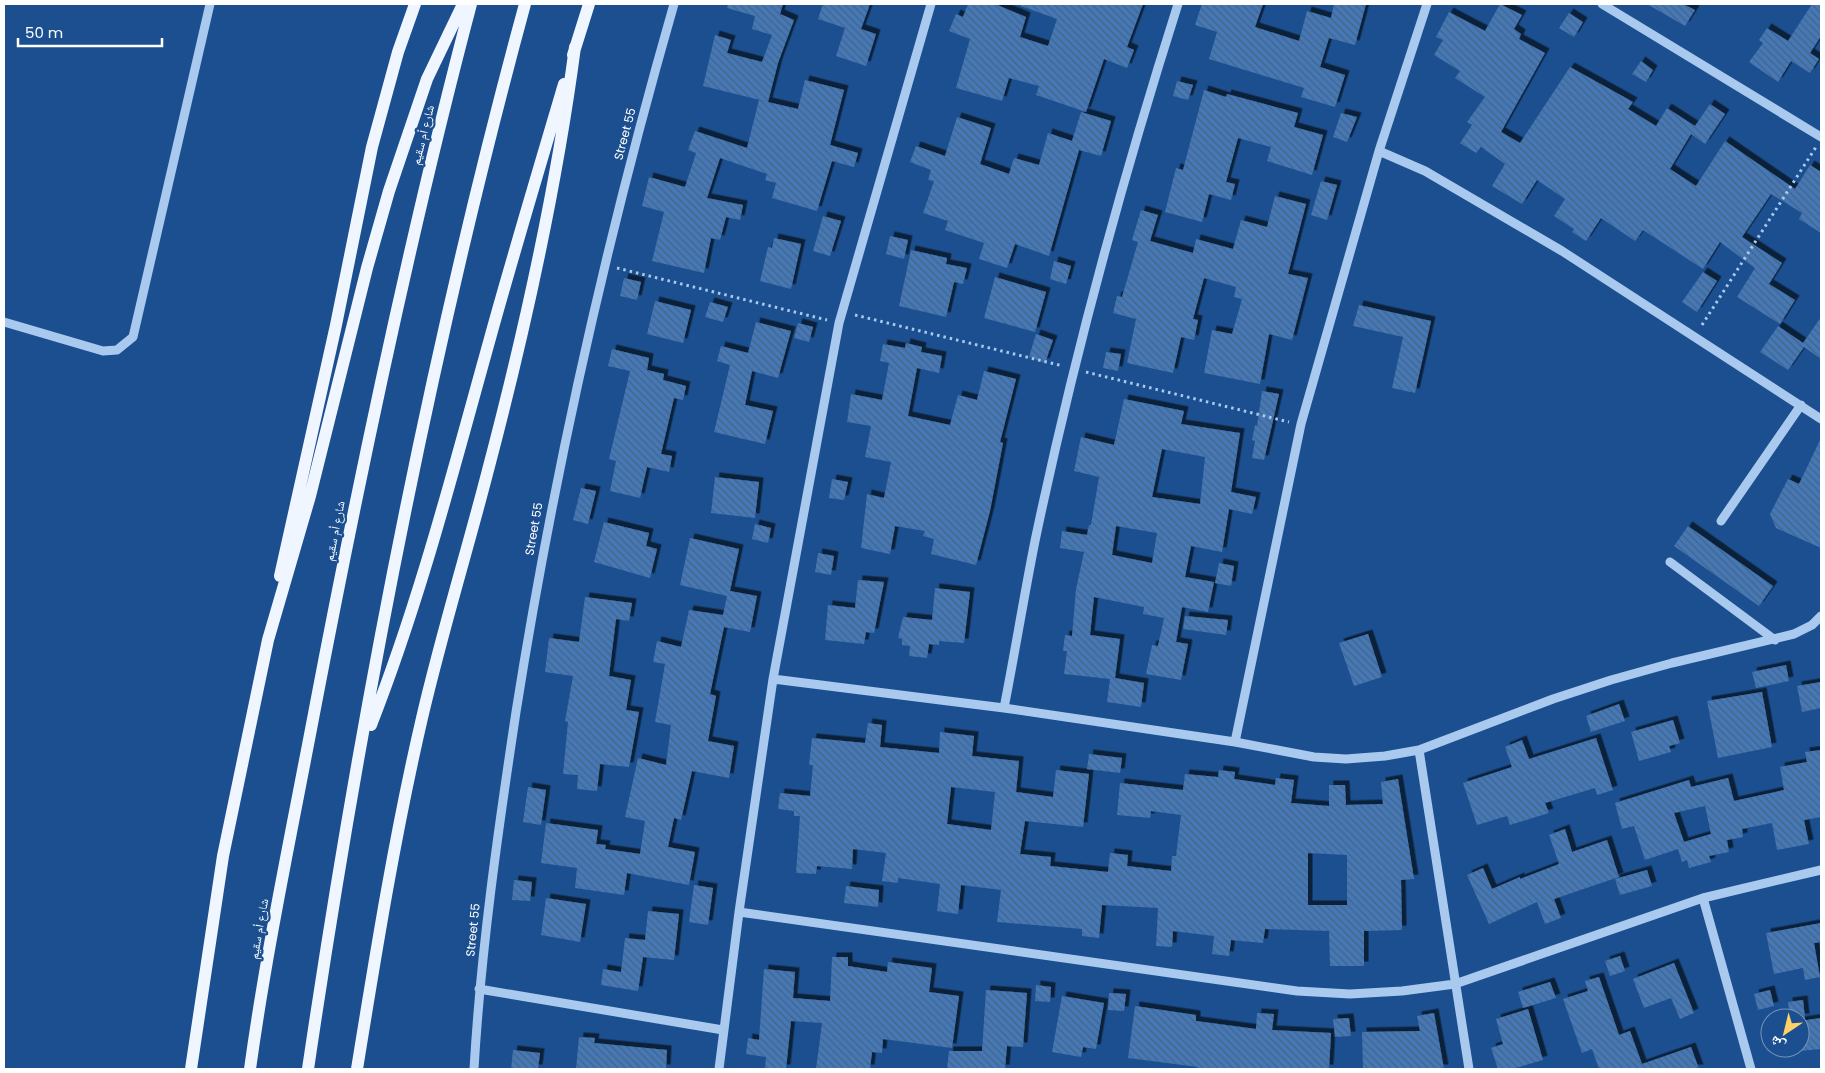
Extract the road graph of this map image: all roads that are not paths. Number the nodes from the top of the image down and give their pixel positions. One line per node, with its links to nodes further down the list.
1 (210, 4): 15 (street)
2 (416, 4): 21 (main road)
3 (463, 4): 21 (main road)
4 (472, 4): 35 (main road, شارع أم سقيم)
5 (525, 4): 27 (main road)
6 (589, 4): 12 (main road)
7 (674, 4): 32 (street, Street 55)
8 (931, 4): 23 (street)
9 (1178, 4): 24 (street)
10 (1427, 4): 14 (street)
11 (1602, 4): 13 (street)
12 (576, 47): 27 (main road); 37 (main road)
13 (1821, 138)
14 (1379, 151): 16 (street); 25 (street)
15 (4, 322)
16 (1800, 405): 17 (street); 18 (street)
17 (1821, 420)
18 (1721, 522)
19 (1670, 562): 22 (street)
20 (1821, 616): 22 (street)
21 (268, 640): 34 (main road)
22 (1775, 640): 26 (street)
23 (773, 679): 24 (street); 30 (street)
24 (1004, 708): 25 (street)
25 (1235, 742): 26 (street)
26 (1420, 750): 31 (street)
27 (360, 753): 36 (main road)
28 (1821, 870): 29 (street)
29 (1703, 898): 31 (street); 41 (street)
30 (739, 912): 31 (street); 33 (street)
31 (1455, 984): 40 (street)
32 (479, 990): 33 (street); 38 (street, Street 55)
33 (723, 1030): 39 (street)
34 (191, 1069)
35 (250, 1069)
36 (308, 1069)
37 (357, 1069)
38 (474, 1069)
39 (720, 1069)
40 (1469, 1069)
41 (1751, 1069)

